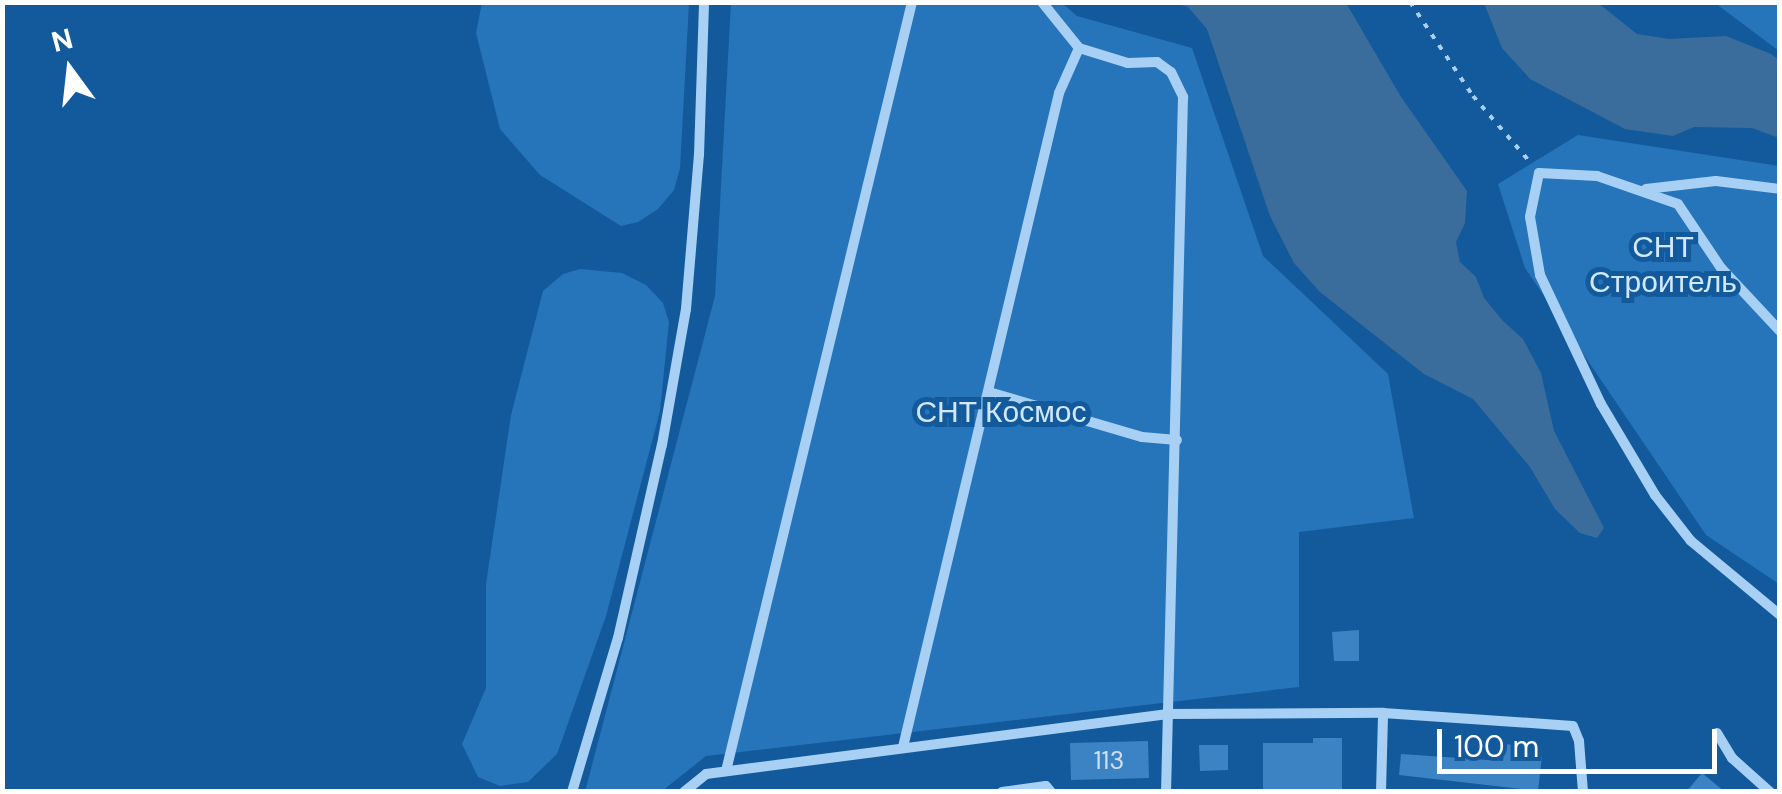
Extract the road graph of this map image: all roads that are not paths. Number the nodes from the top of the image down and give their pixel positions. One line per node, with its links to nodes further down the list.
1 (704, 2): 17 (street)
2 (912, 2): 15 (street)
3 (1042, 2): 4 (street)
4 (1079, 48): 8 (street); 9 (street)
5 (1780, 188): 6 (street)
6 (1645, 189): 7 (street); 10 (street)
7 (1780, 331)
8 (989, 392): 9 (street); 14 (street)
9 (1177, 440): 12 (street)
10 (1780, 615)
11 (1384, 712): 12 (street); 21 (street); 22 (street)
12 (1166, 714): 14 (street); 20 (street)
13 (1717, 733): 23 (street)
14 (904, 748): 15 (street)
15 (726, 771): 18 (street)
16 (1049, 789): 19 (street)
17 (572, 792)
18 (684, 792)
19 (1002, 792)
20 (1166, 792)
21 (1381, 792)
22 (1584, 792)
23 (1770, 792)

